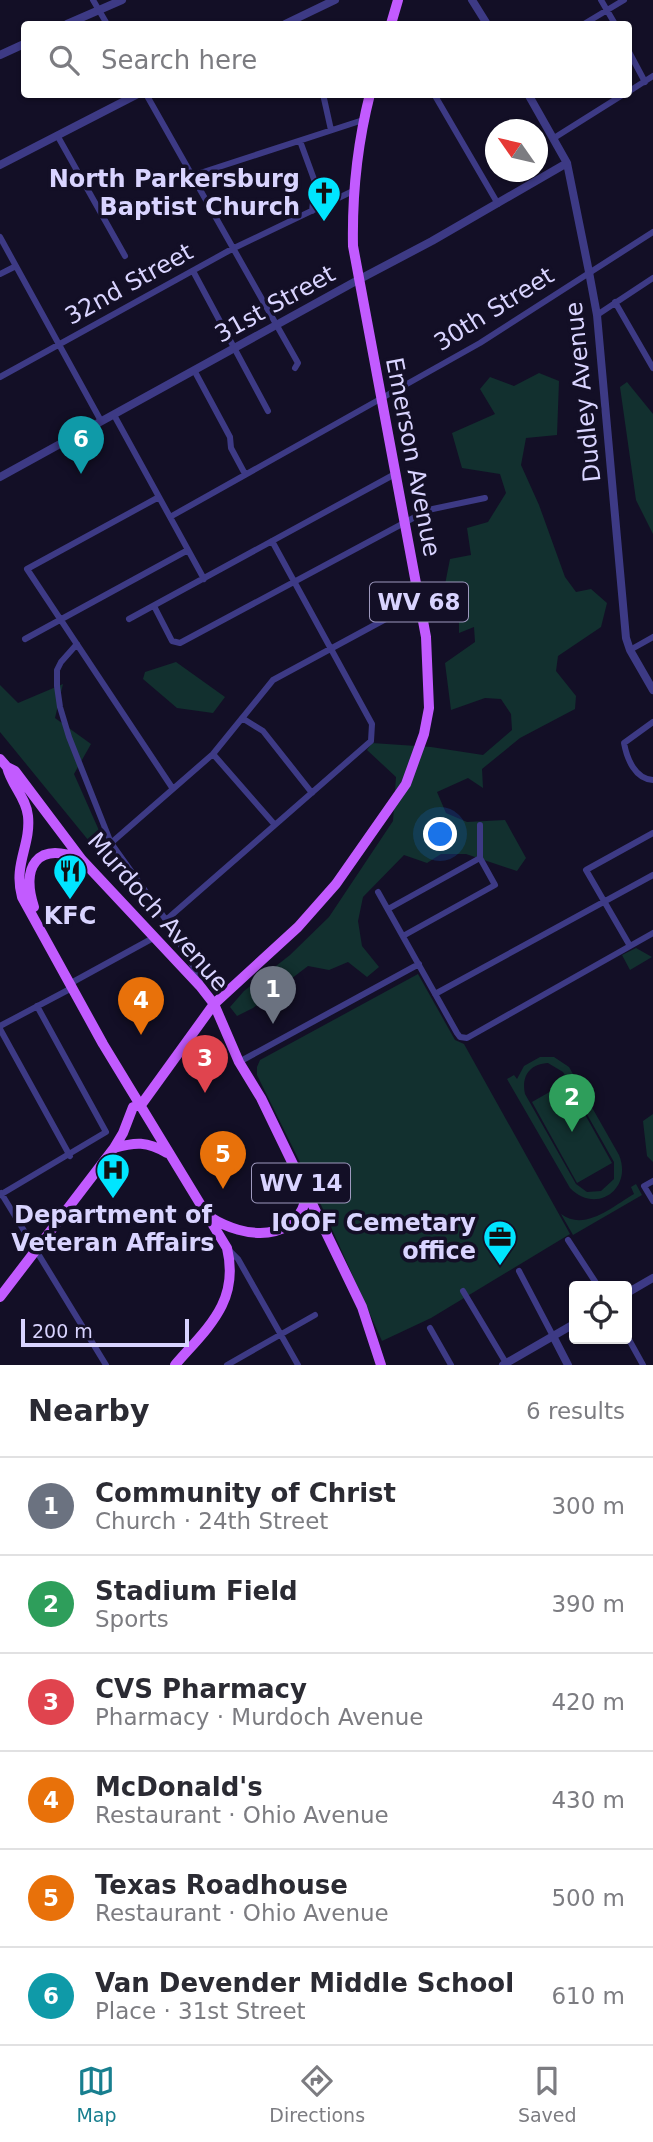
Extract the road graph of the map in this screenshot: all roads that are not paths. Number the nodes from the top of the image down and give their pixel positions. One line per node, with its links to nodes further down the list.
1 (93, 0): 10 (street)
2 (122, 0): 10 (street)
3 (312, 0): 9 (street)
4 (335, 0): 9 (street)
5 (398, 0): 15 (main road)
6 (472, 0): 16 (street)
7 (601, 0): 11 (street)
8 (624, 0): 11 (street)
9 (317, 9): 14 (street)
10 (99, 10): 12 (street); 13 (street)
11 (607, 10): 17 (street); 18 (street)
12 (74, 21)
13 (105, 21)
14 (291, 21)
15 (392, 21)
16 (485, 21)
17 (588, 21)
18 (613, 21)
19 (21, 45): 20 (street)
20 (0, 55)
21 (632, 58): 23 (street)
22 (653, 76): 23 (street)
23 (645, 82): 24 (street)
24 (632, 90)
25 (130, 98): 34 (street)
26 (148, 98): 39 (street)
27 (324, 98): 33 (street)
28 (369, 98): 32 (main road, Emerson Avenue / WV 68)
29 (436, 98): 41 (street)
30 (530, 98): 35 (street, Dudley Avenue)
31 (618, 98): 35 (street)
32 (363, 120): 33 (street); 40 (main road, Emerson Avenue / WV 68)
33 (331, 130): 36 (street)
34 (57, 135): 38 (street); 46 (street)
35 (554, 138): 37 (street, Dudley Avenue)
36 (300, 141): 39 (street); 42 (street)
37 (567, 163): 41 (street, 31st Street); 49 (street, Dudley Avenue)
38 (0, 165)
39 (191, 176): 45 (street)
40 (353, 191): 42 (street, 32nd Street); 52 (main road, Emerson Avenue / WV 68)
41 (498, 205): 52 (street, 31st Street)
42 (312, 211): 45 (street, 32nd Street)
43 (653, 232): 49 (street, 30th Street)
44 (0, 237): 47 (street)
45 (232, 249): 48 (street, 32nd Street); 55 (street)
46 (125, 256)
47 (16, 266): 50 (street); 56 (street)
48 (193, 271): 56 (street, 32nd Street); 57 (street)
49 (589, 272): 54 (street, Dudley Avenue); 62 (street, 30th Street)
50 (0, 274)
51 (653, 278): 53 (street)
52 (358, 280): 55 (street, 31st Street); 62 (main road, Emerson Avenue / WV 68)
53 (615, 302): 54 (street); 59 (street)
54 (597, 314): 85 (street, Dudley Avenue)
55 (275, 326): 57 (street, 31st Street); 58 (street)
56 (59, 344): 61 (street, 32nd Street); 65 (street)
57 (236, 347): 60 (street, 31st Street); 63 (street)
58 (295, 368)
59 (653, 368)
60 (194, 370): 64 (street, 31st Street); 66 (street)
61 (0, 377)
62 (381, 398): 66 (street, 30th Street); 67 (main road, Emerson Avenue / WV 68)
63 (268, 411)
64 (114, 415): 65 (street, 31st Street); 69 (street)
65 (102, 421): 68 (street, 31st Street)
66 (245, 474): 71 (street, 30th Street)
67 (395, 474): 72 (main road, Emerson Avenue / WV 68); 73 (street)
68 (0, 478)
69 (159, 497): 71 (street); 80 (street)
70 (485, 498): 72 (street)
71 (170, 517): 74 (street)
72 (404, 523): 76 (street); 77 (main road, Emerson Avenue / WV 68)
73 (272, 541): 75 (street); 76 (street)
74 (188, 550): 75 (street); 80 (street)
75 (204, 579): 78 (street)
76 (295, 581): 78 (street); 84 (street)
77 (419, 601): 84 (street); 116 (main road, Emerson Avenue / WV 68)
78 (154, 606): 79 (street)
79 (129, 619)
80 (61, 620): 82 (street); 83 (street)
81 (653, 636): 85 (street)
82 (25, 639)
83 (77, 644): 92 (street); 99 (street)
84 (331, 649): 87 (street); 93 (street)
85 (630, 650): 86 (street, Dudley Avenue)
86 (653, 690)
87 (242, 718): 89 (street); 93 (street)
88 (653, 722): 91 (street)
89 (213, 754): 92 (street); 96 (street)
90 (3, 763): 94 (main road, Murdoch Avenue / WV 14); 95 (main road, Murdoch Avenue / WV 14)
91 (653, 779)
92 (173, 789): 99 (street)
93 (312, 793): 96 (street)
94 (26, 807): 95 (main road); 106 (main road)
95 (48, 818): 101 (main road, Murdoch Avenue / WV 14)
96 (275, 825): 107 (street)
97 (480, 825): 100 (street)
98 (653, 833): 104 (street)
99 (111, 843): 107 (street)
100 (480, 858): 105 (street); 109 (street)
101 (82, 860): 106 (main road); 110 (main road, Murdoch Avenue / WV 14)
102 (653, 875): 104 (street)
103 (378, 892): 105 (street)
104 (604, 901): 111 (street); 115 (street)
105 (388, 909): 109 (street)
106 (34, 919): 113 (main road)
107 (166, 920): 114 (street)
108 (653, 933): 111 (street)
109 (403, 936): 112 (street)
110 (155, 937): 113 (street); 114 (main road, Murdoch Avenue / WV 14)
111 (629, 946): 115 (street)
112 (419, 964): 115 (street); 119 (street)
113 (75, 981): 117 (street); 120 (main road)
114 (200, 986): 116 (main road, Murdoch Avenue / WV 14)
115 (435, 994)
116 (214, 1004): 119 (main road, Murdoch Avenue / WV 14); 120 (main road, WV 68)
117 (37, 1006): 118 (street); 123 (street)
118 (0, 1027): 123 (street)
119 (239, 1062): 126 (main road, Murdoch Avenue / WV 14)
120 (141, 1105): 121 (main road); 122 (main road)
121 (114, 1148): 122 (main road); 131 (main road)
122 (169, 1154): 128 (main road)
123 (70, 1156): 125 (street)
124 (653, 1181): 127 (street)
125 (1, 1194): 131 (street)
126 (307, 1194): 128 (main road); 149 (main road, Murdoch Avenue / WV 14)
127 (653, 1201)
128 (208, 1216): 130 (main road)
129 (568, 1240): 134 (street)
130 (227, 1248): 141 (street); 146 (main road)
131 (37, 1250): 137 (main road); 145 (street)
132 (519, 1270): 142 (street)
133 (653, 1278): 135 (street)
134 (594, 1281)
135 (632, 1290)
136 (463, 1291): 144 (street)
137 (0, 1297)
138 (315, 1315): 141 (street)
139 (569, 1327): 142 (street)
140 (430, 1328): 150 (street)
141 (281, 1334): 147 (street); 148 (street)
142 (554, 1336): 144 (street); 151 (street)
143 (631, 1344): 152 (street)
144 (509, 1363)
145 (106, 1365)
146 (175, 1365)
147 (227, 1365)
148 (298, 1365)
149 (381, 1365)
150 (451, 1365)
151 (568, 1365)
152 (643, 1365)

